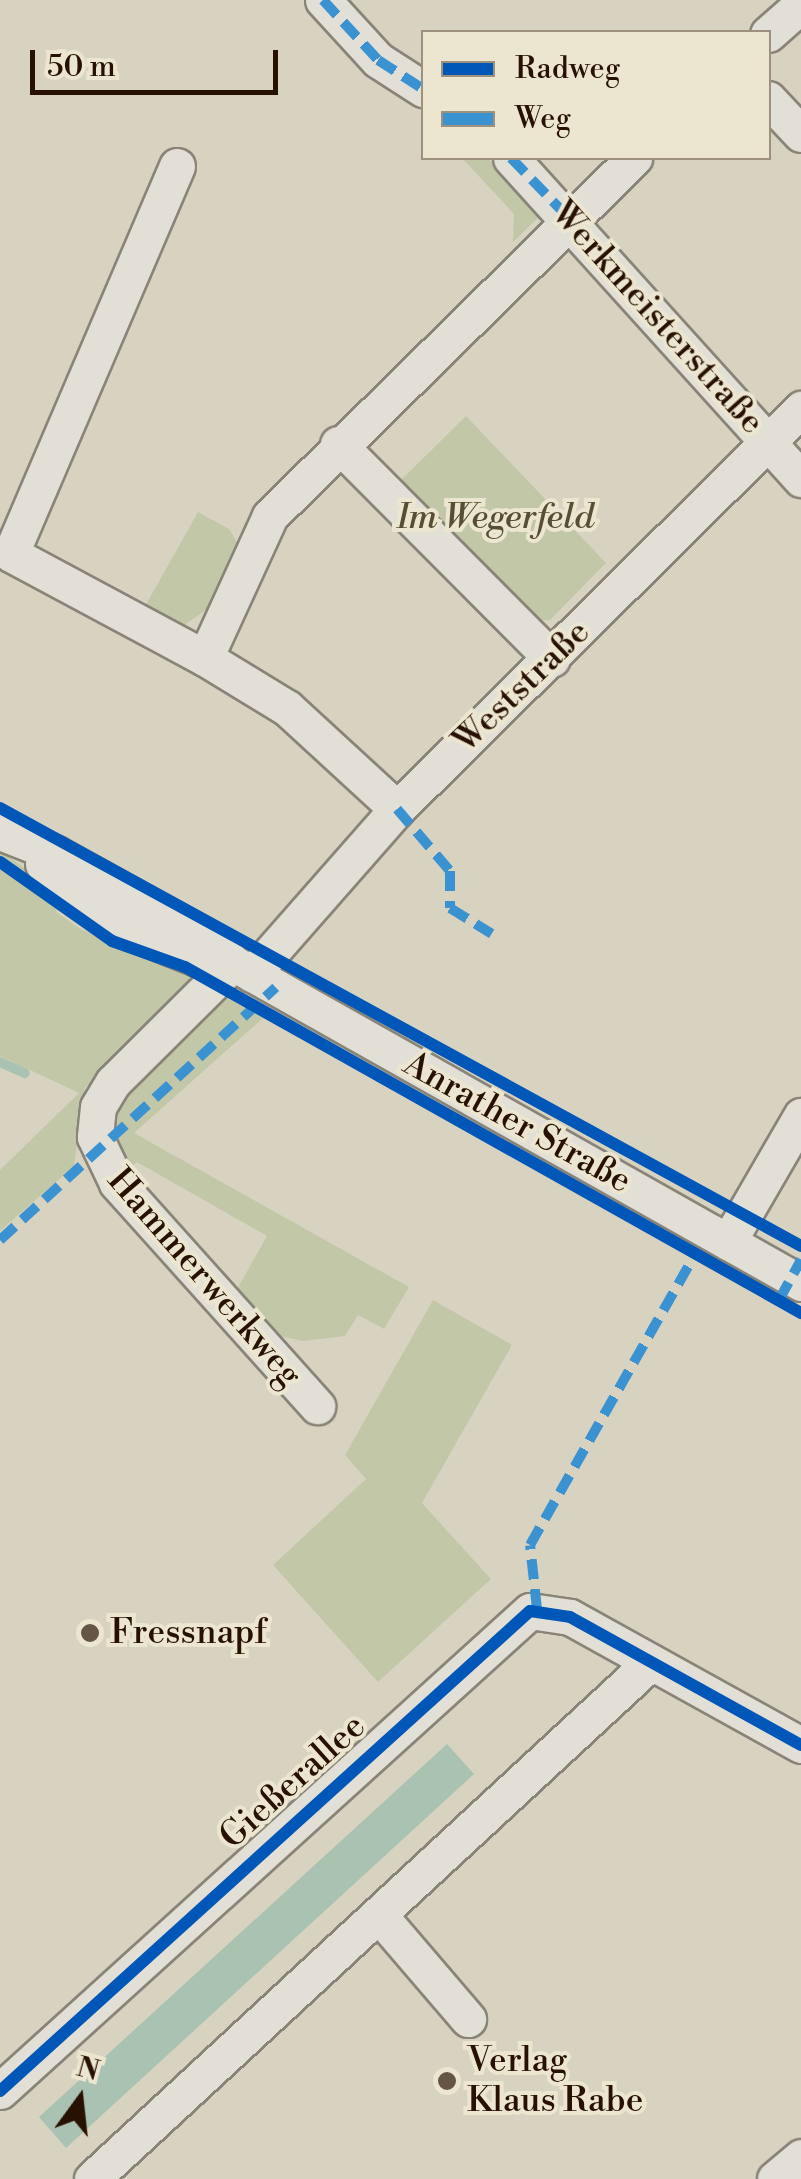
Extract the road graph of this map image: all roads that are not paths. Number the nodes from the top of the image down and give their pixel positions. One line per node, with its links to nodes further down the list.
1 (323, 0): 4 (street)
2 (801, 5): 3 (street)
3 (771, 31)
4 (421, 87)
5 (771, 102): 6 (street)
6 (801, 134)
7 (513, 160): 10 (street, Werkmeisterstraße)
8 (632, 160): 10 (street)
9 (177, 166): 15 (street)
10 (569, 218): 12 (street, Werkmeisterstraße); 13 (street)
11 (801, 408): 12 (street, Weststraße)
12 (768, 442): 14 (street, Werkmeisterstraße); 17 (street, Weststraße)
13 (338, 444): 16 (street); 17 (street)
14 (801, 479)
15 (6, 565): 16 (street)
16 (205, 658): 18 (street)
17 (552, 659): 18 (street, Weststraße)
18 (398, 810): 20 (street, Weststraße)
19 (7, 836): 20 (street, Anrather Straße)
20 (242, 968): 22 (street, Anrather Straße); 24 (street, Hammerwerkweg)
21 (801, 1116): 22 (street)
22 (728, 1242): 23 (street, Anrather Straße)
23 (801, 1283)
24 (317, 1406)
25 (651, 1662): 26 (street, Gießerallee); 27 (street); 29 (street, Gießerallee)
26 (801, 1745)
27 (379, 1915): 28 (street); 31 (street)
28 (468, 2019)
29 (0, 2090)
30 (801, 2157): 32 (street)
31 (92, 2179)
32 (775, 2179)

